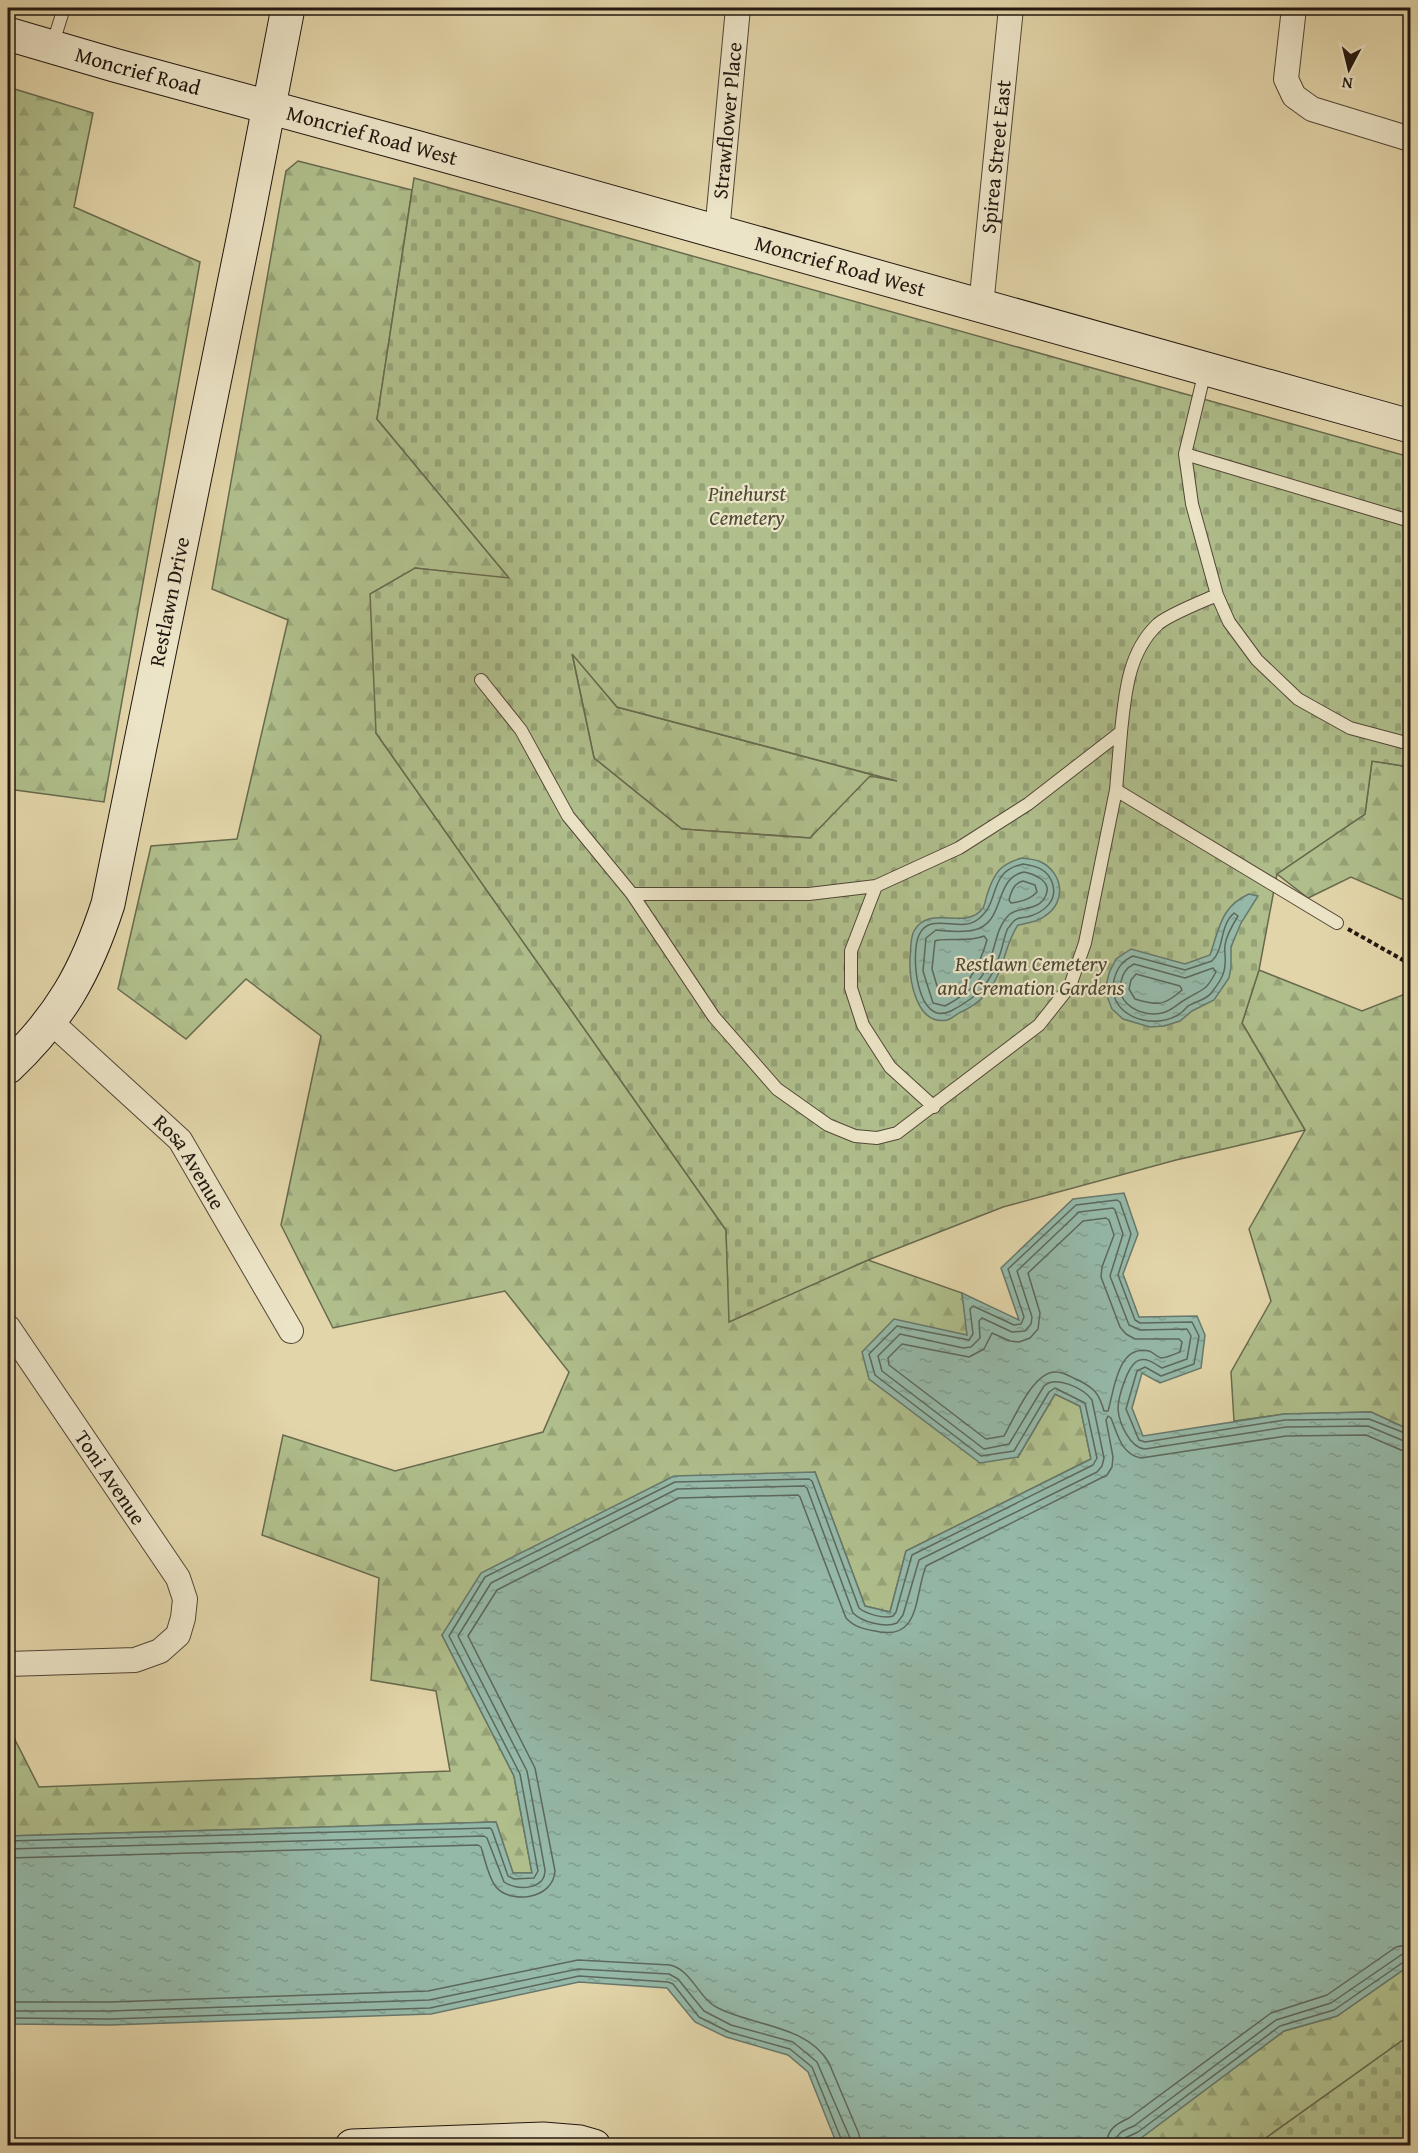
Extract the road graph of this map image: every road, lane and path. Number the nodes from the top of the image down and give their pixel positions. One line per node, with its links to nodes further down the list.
1 (64, 8): 7 (lane)
2 (288, 8): 8 (main road, Restlawn Drive)
3 (738, 8): 10 (street, Strawflower Place)
4 (1011, 8): 11 (street, Spirea Street East)
5 (1294, 8): 9 (street)
6 (8, 34): 7 (main road, Moncrief Road)
7 (52, 47): 8 (main road, Moncrief Road)
8 (268, 107): 10 (main road, Moncrief Road West); 25 (main road, Restlawn Drive)
9 (1410, 139)
10 (717, 232): 11 (main road, Moncrief Road West)
11 (981, 306): 12 (main road, Moncrief Road West)
12 (1205, 369): 13 (main road, Moncrief Road West); 14 (lane)
13 (1410, 426)
14 (1185, 454): 15 (lane); 16 (lane)
15 (1410, 521)
16 (1217, 594): 18 (lane); 19 (lane)
17 (481, 680): 22 (lane)
18 (1121, 732): 20 (lane); 21 (lane)
19 (1410, 744)
20 (1116, 790): 23 (lane); 27 (lane)
21 (876, 886): 22 (lane); 27 (lane)
22 (632, 894): 27 (lane)
23 (1337, 922): 24 (path)
24 (1410, 964)
25 (51, 1022): 26 (main road, Restlawn Drive); 29 (street, Rosa Avenue)
26 (8, 1067)
27 (934, 1107)
28 (8, 1327): 30 (street, Toni Avenue)
29 (291, 1331)
30 (8, 1664)
31 (352, 2145): 32 (main road)
32 (594, 2145)

